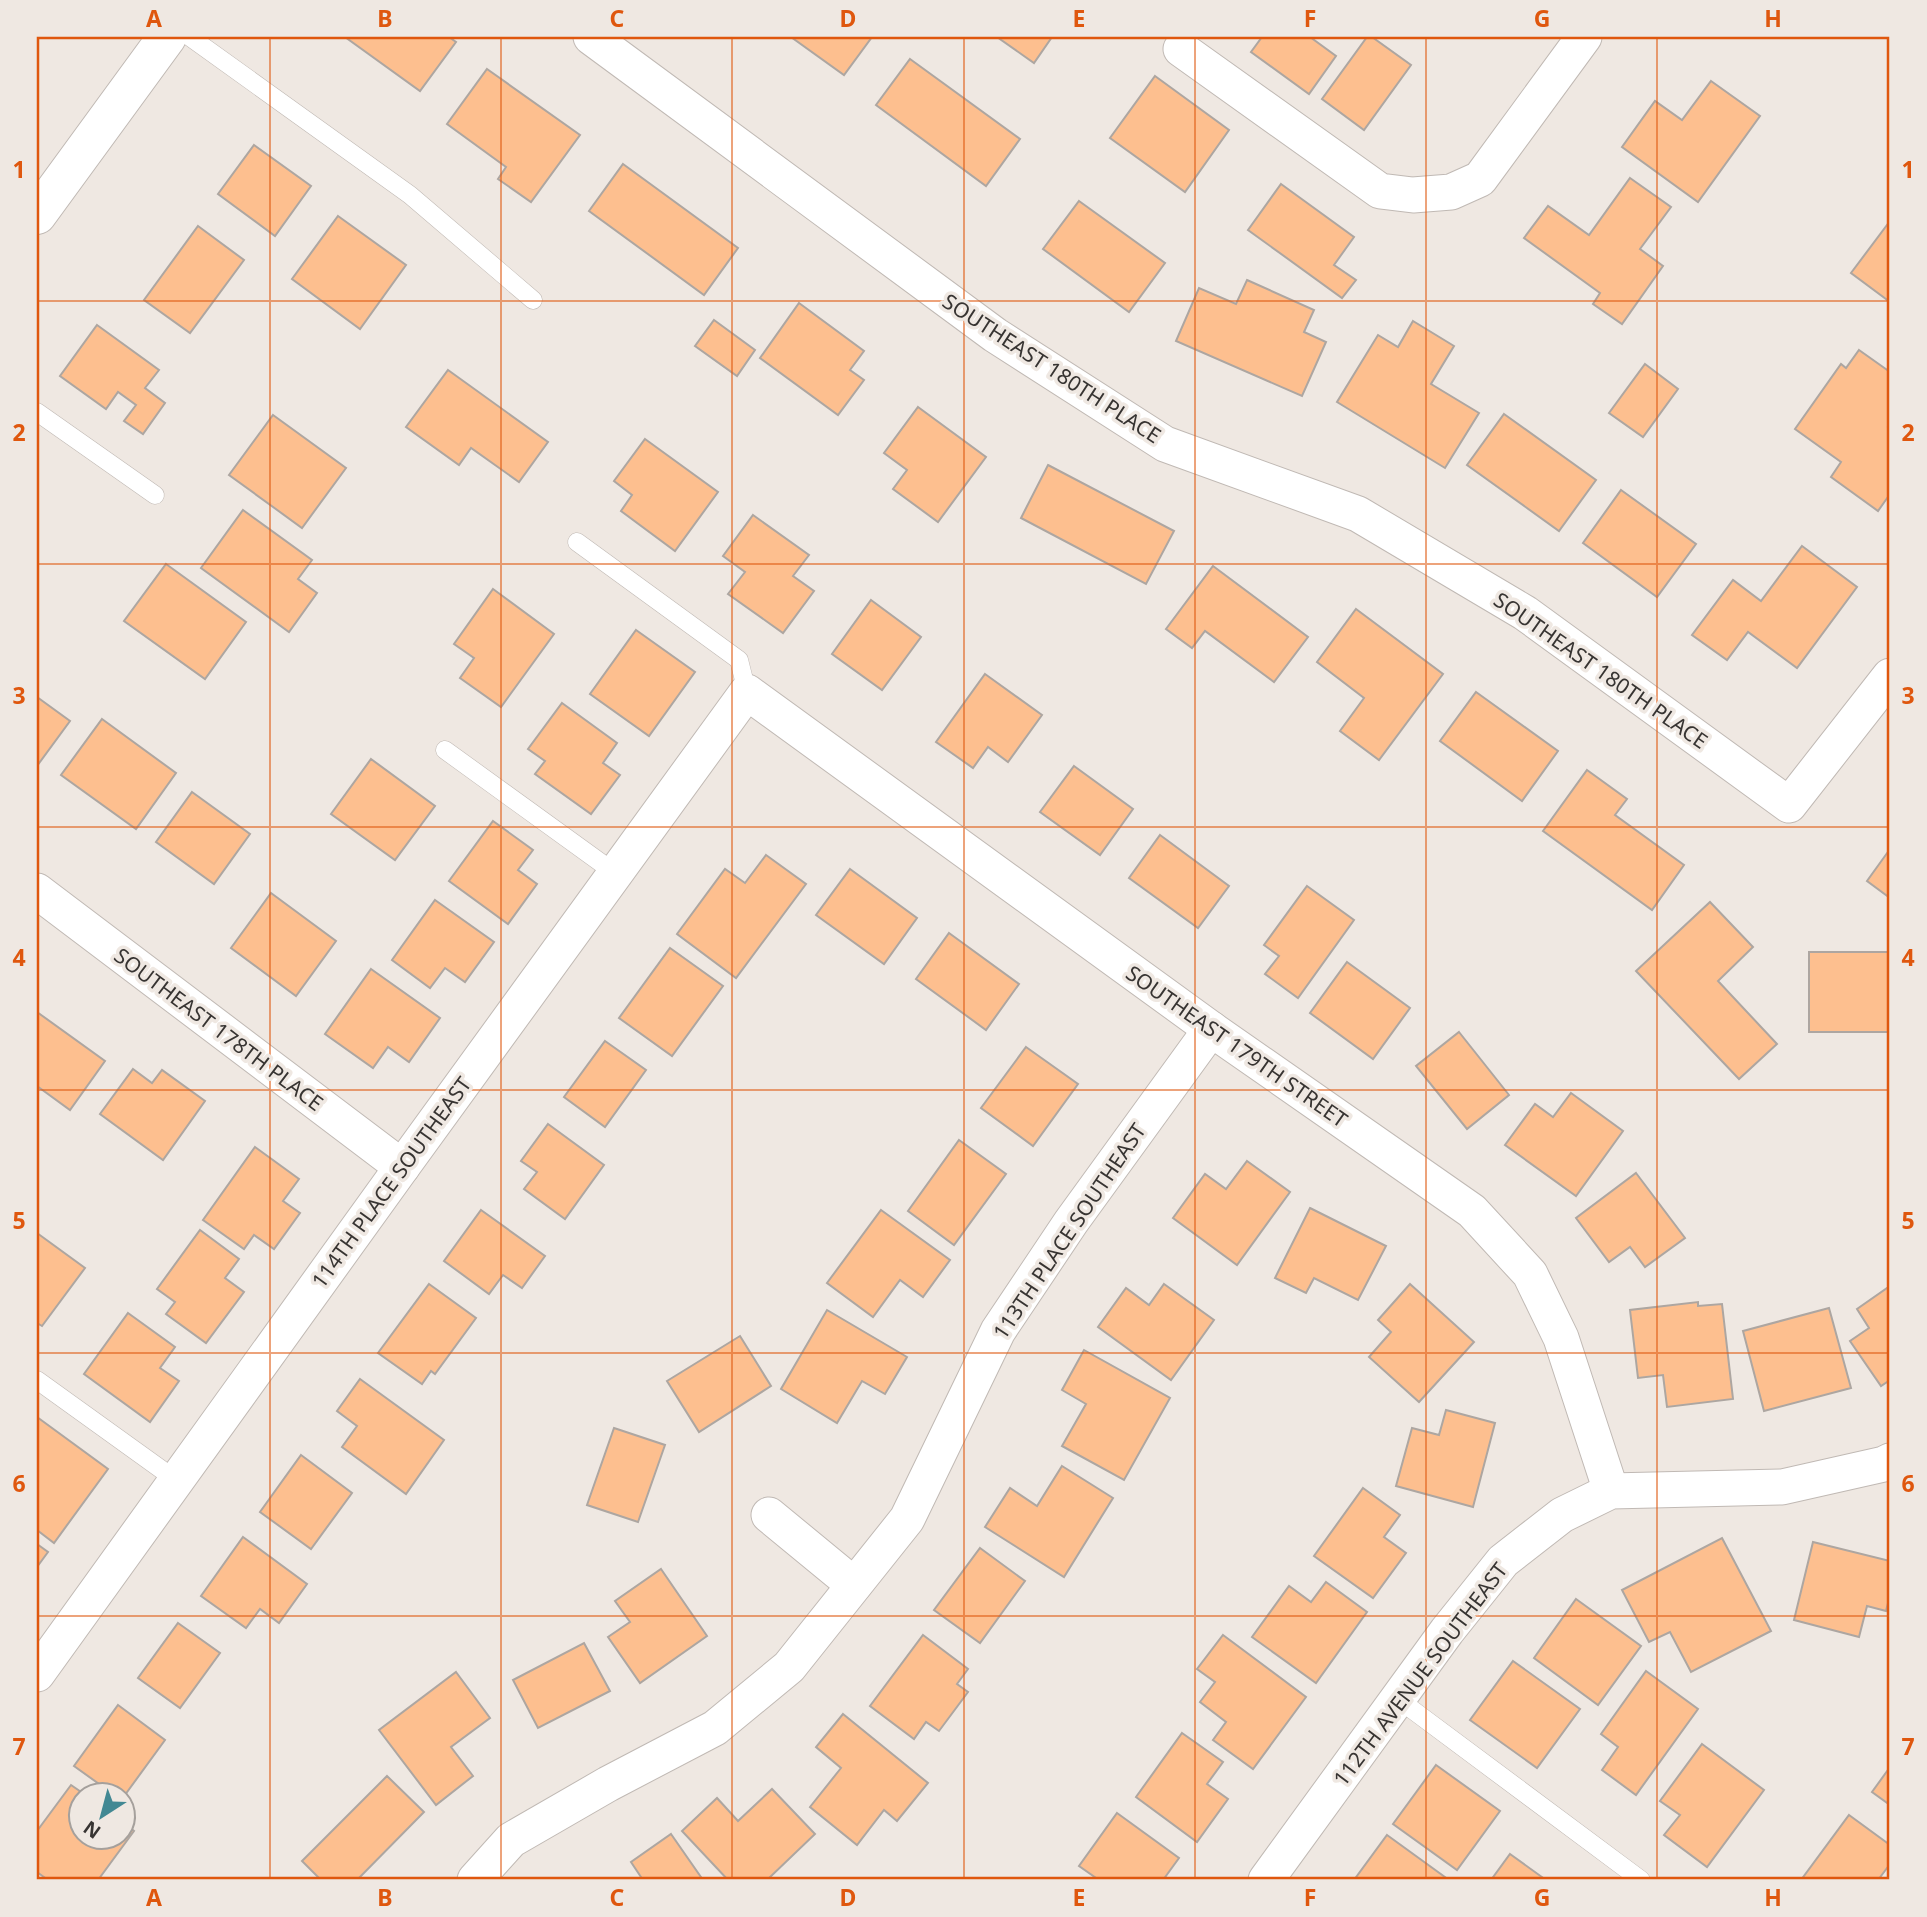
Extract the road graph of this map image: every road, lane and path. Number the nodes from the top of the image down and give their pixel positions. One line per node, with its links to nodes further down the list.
1 (167, 37): 6 (street)
2 (190, 37): 7 (lane)
3 (591, 37): 11 (street, SOUTHEAST 180TH PLACE)
4 (1584, 37): 5 (street)
5 (1181, 49)
6 (37, 215)
7 (533, 300)
8 (37, 412): 9 (lane)
9 (155, 495)
10 (577, 542): 12 (lane)
11 (1890, 676)
12 (747, 692): 14 (street, 114TH PLACE SOUTHEAST); 16 (street, SOUTHEAST 179TH STREET)
13 (445, 750): 14 (lane)
14 (615, 873): 17 (street, 114TH PLACE SOUTHEAST)
15 (37, 891): 17 (street, SOUTHEAST 178TH PLACE)
16 (1211, 1030): 21 (street, SOUTHEAST 179TH STREET); 23 (street, 113TH PLACE SOUTHEAST)
17 (402, 1167): 20 (street, 114TH PLACE SOUTHEAST)
18 (37, 1380): 20 (lane)
19 (1890, 1461): 21 (street, 112TH AVENUE SOUTHEAST)
20 (176, 1480): 24 (street, 114TH PLACE SOUTHEAST)
21 (1611, 1490): 25 (street, 112TH AVENUE SOUTHEAST)
22 (769, 1515): 23 (street)
23 (854, 1585): 26 (street, 113TH PLACE SOUTHEAST)
24 (37, 1674)
25 (1398, 1699): 27 (street, 112TH AVENUE SOUTHEAST); 28 (lane)
26 (475, 1880)
27 (1266, 1880)
28 (1641, 1880)

